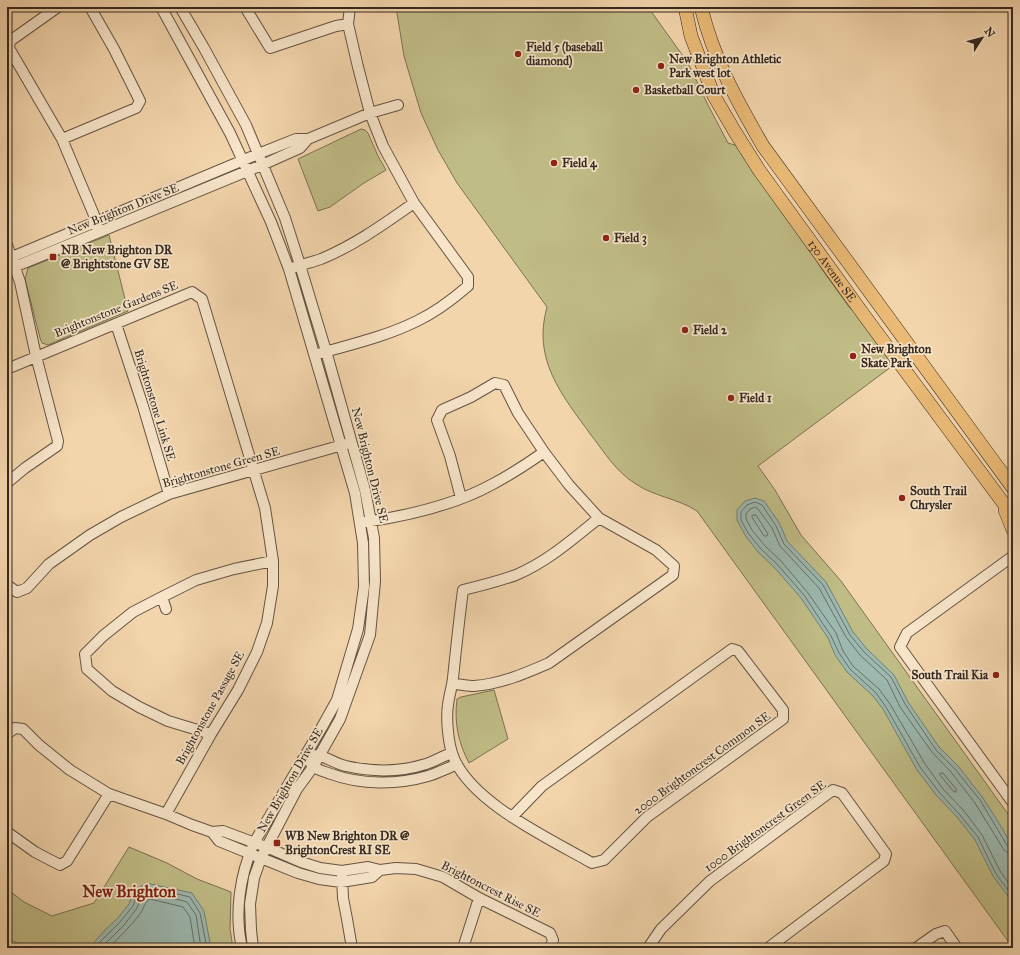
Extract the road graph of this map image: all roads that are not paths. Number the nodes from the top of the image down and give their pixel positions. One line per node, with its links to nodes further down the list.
1 (58, 7): 14 (street)
2 (90, 7): 14 (street)
3 (162, 7): 17 (street, New Brighton Drive SE)
4 (180, 7): 16 (street, New Brighton Drive SE)
5 (245, 7): 9 (street)
6 (350, 7): 9 (street)
7 (685, 7): 13 (main road, 130 Avenue SE)
8 (701, 7): 10 (main road, 130 Avenue SE)
9 (348, 24): 12 (street)
10 (730, 86): 13 (main road); 21 (main road, 130 Avenue SE)
11 (398, 105): 12 (street)
12 (370, 113): 15 (street); 20 (street)
13 (728, 121): 21 (main road); 41 (main road, 130 Avenue SE)
14 (62, 139): 22 (street)
15 (308, 139): 16 (street); 18 (street)
16 (258, 154): 17 (street, New Brighton Drive SE); 18 (street, New Brighton Drive SE)
17 (243, 160): 19 (street, New Brighton Drive SE); 22 (street, New Brighton Drive SE)
18 (262, 165): 19 (street, New Brighton Drive SE); 26 (street, New Brighton Drive SE)
19 (248, 171): 23 (street, New Brighton Drive SE); 27 (street, New Brighton Drive SE)
20 (414, 203): 26 (street); 29 (street)
21 (813, 214): 38 (main road, 130 Avenue SE)
22 (97, 222): 23 (street); 25 (street, New Brighton Drive SE)
23 (101, 232): 25 (street, New Brighton Drive SE)
24 (7, 245): 25 (street)
25 (10, 263): 31 (street)
26 (300, 265): 27 (street); 29 (street, New Brighton Drive SE)
27 (289, 269): 30 (street, New Brighton Drive SE)
28 (116, 324): 31 (street, Brightonstone Gardens SE); 36 (street, Brightonstone Gardens SE); 39 (street, Brightonstone Link SE)
29 (326, 351): 30 (street); 33 (street, New Brighton Drive SE)
30 (314, 355): 34 (street, New Brighton Drive SE)
31 (36, 356): 32 (street, Brightonstone Gardens SE); 37 (street)
32 (7, 369)
33 (352, 442): 34 (street, Brightonstone Green SE); 44 (street, New Brighton Drive SE)
34 (340, 446): 36 (street, Brightonstone Green SE); 45 (street, New Brighton Drive SE)
35 (544, 452): 40 (street); 40 (street); 43 (street)
36 (254, 471): 39 (street, Brightonstone Green SE); 48 (street, Brightonstone Passage SE)
37 (7, 483)
38 (1013, 488)
39 (169, 494): 49 (street, Brightonstone Green SE)
40 (461, 498): 44 (street)
41 (1002, 500): 42 (main road, 130 Avenue SE); 46 (main road)
42 (1013, 516)
43 (599, 518): 52 (street, 2000 Brightoncrest Common SE); 52 (street)
44 (371, 521): 45 (street); 57 (street, New Brighton Drive SE)
45 (361, 523): 56 (street, New Brighton Drive SE)
46 (1013, 530)
47 (1013, 556): 61 (street)
48 (273, 561): 50 (street); 54 (street, Brightonstone Passage SE)
49 (7, 585)
50 (162, 597): 51 (street); 54 (street)
51 (166, 609)
52 (452, 684): 55 (street, 2000 Brightoncrest Common SE)
53 (7, 734): 60 (street)
54 (211, 734): 62 (street, Brightonstone Passage SE)
55 (452, 753): 57 (street); 58 (street, 2000 Brightoncrest Common SE)
56 (306, 755): 57 (street); 59 (street); 66 (street, New Brighton Drive SE)
57 (320, 755): 59 (street, New Brighton Drive SE)
58 (456, 764): 59 (street); 63 (street, 2000 Brightoncrest Common SE)
59 (313, 767): 67 (street, New Brighton Drive SE)
60 (109, 794): 62 (street); 64 (street)
61 (1013, 804)
62 (166, 814): 65 (street)
63 (512, 817): 63 (street, 2000 Brightoncrest Common SE)
64 (7, 832)
65 (212, 832): 66 (street, Brightoncrest Rise SE); 68 (street, Brightoncrest Rise SE)
66 (254, 843): 67 (street, Brightoncrest Rise SE); 68 (street, New Brighton Drive SE)
67 (266, 847): 69 (street, New Brighton Drive SE); 71 (street, Brightoncrest Rise SE)
68 (250, 854): 69 (street, Brightoncrest Rise SE); 74 (street, New Brighton Drive SE)
69 (261, 858): 72 (street, Brightoncrest Rise SE); 75 (street, New Brighton Drive SE)
70 (380, 870): 71 (street, Brightoncrest Rise SE); 72 (street, Brightoncrest Rise SE); 73 (street, Brightoncrest Rise SE)
71 (342, 871): 72 (street)
72 (341, 882): 76 (street)
73 (479, 898): 77 (street); 78 (street, Brightoncrest Rise SE)
74 (242, 948)
75 (253, 948)
76 (352, 948)
77 (463, 948)
78 (550, 948)
79 (648, 948): 80 (street, 1000 Brightoncrest Green SE)
80 (768, 948)
81 (916, 948): 82 (street)
82 (957, 948)

